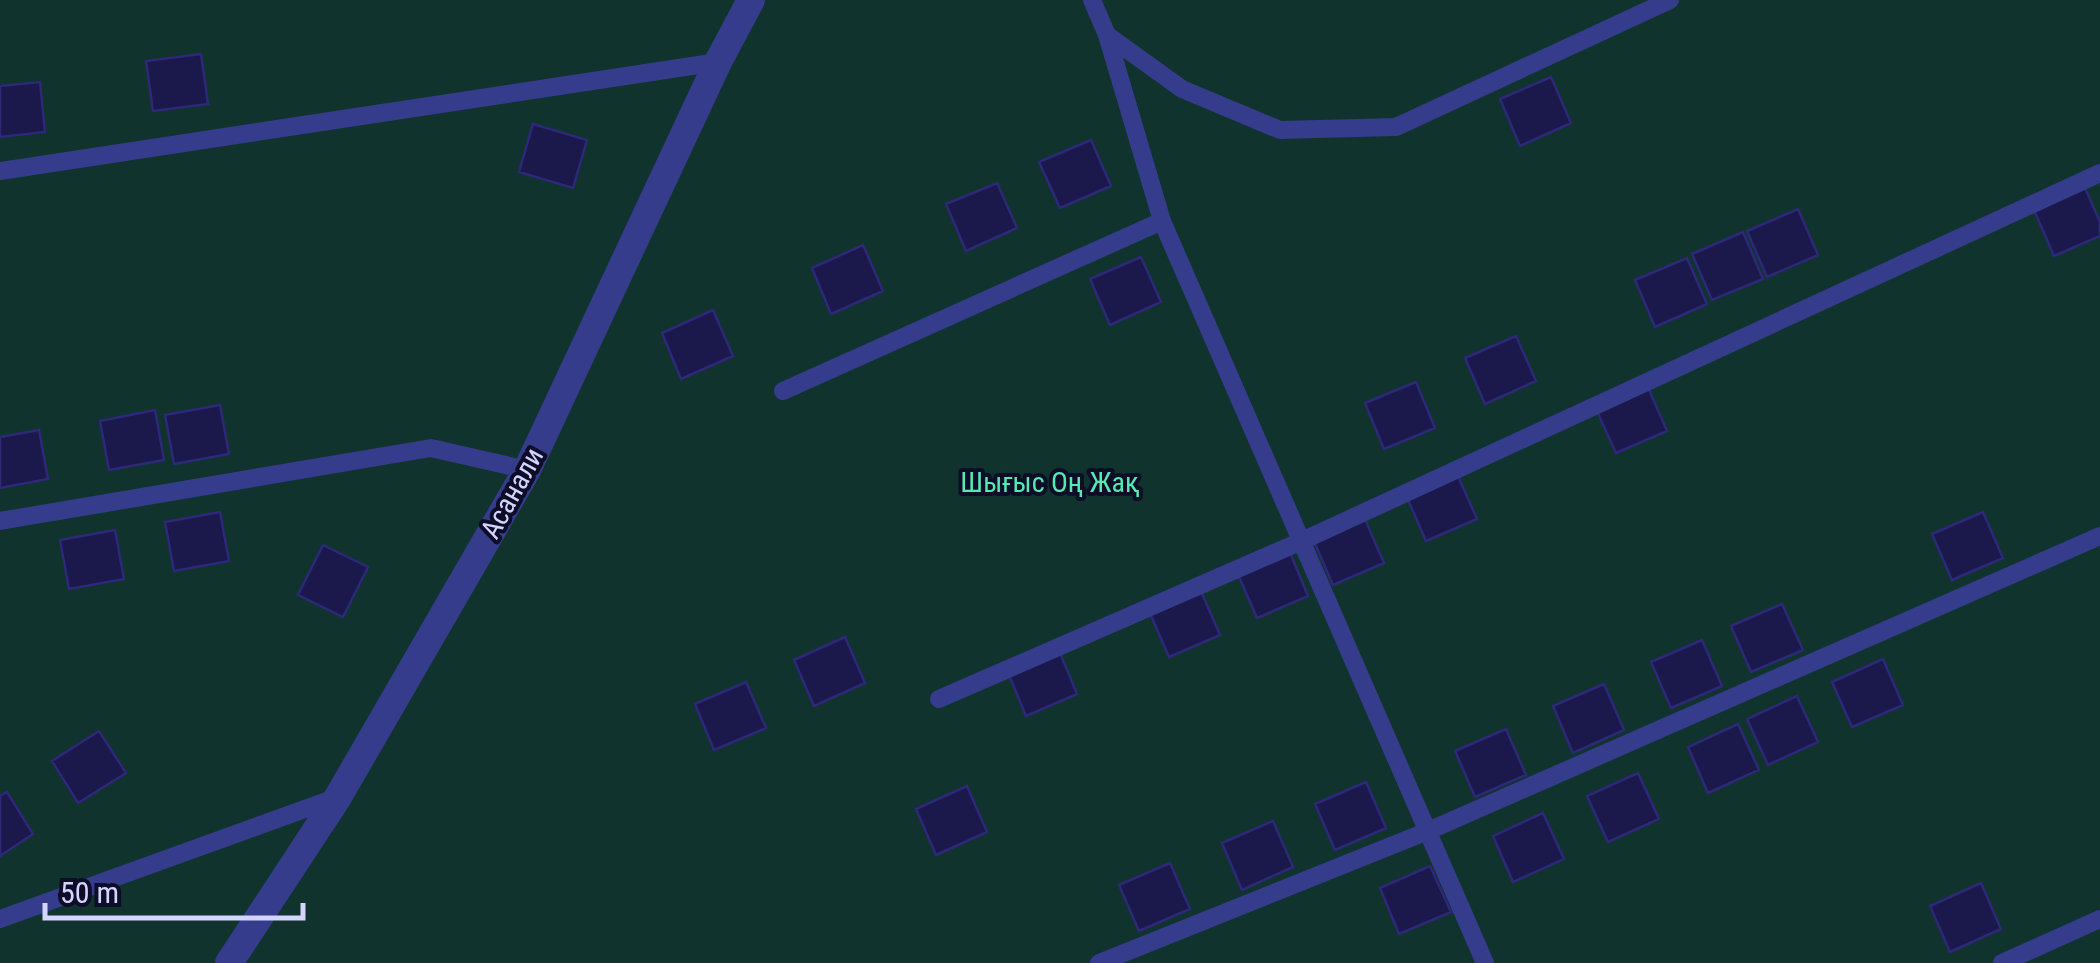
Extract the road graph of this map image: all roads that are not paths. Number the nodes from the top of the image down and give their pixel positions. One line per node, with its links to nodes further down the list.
1 (752, 0): 5 (street, Асанали)
2 (1092, 0): 4 (lane)
3 (1670, 0): 4 (lane)
4 (1107, 35): 8 (lane)
5 (718, 62): 6 (lane); 10 (street, Асанали)
6 (0, 171)
7 (2100, 173): 13 (lane)
8 (1162, 221): 9 (lane); 13 (lane)
9 (783, 390)
10 (527, 470): 11 (lane); 15 (street, Асанали)
11 (0, 521)
12 (2100, 536): 16 (lane)
13 (1304, 540): 14 (lane); 16 (lane)
14 (939, 699)
15 (338, 797): 17 (lane); 19 (street, Асанали)
16 (1428, 831): 20 (lane); 21 (lane)
17 (0, 919)
18 (2100, 920): 22 (lane)
19 (230, 963)
20 (1099, 963)
21 (1485, 963)
22 (2002, 963)

